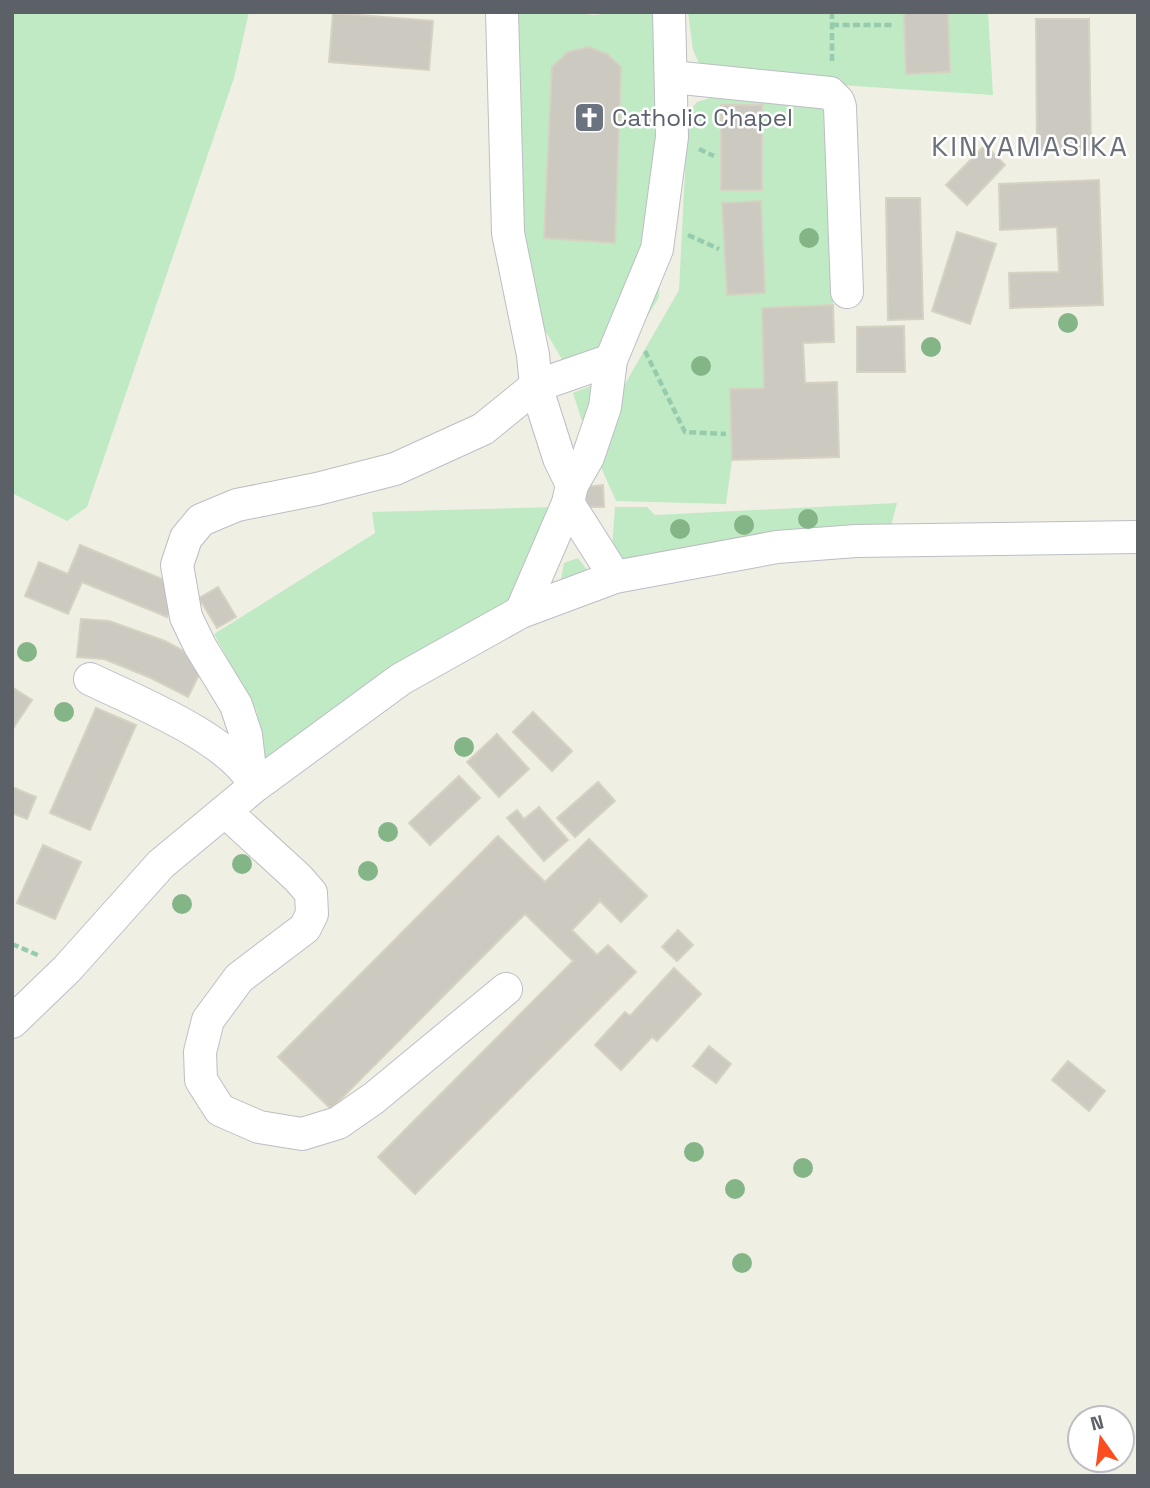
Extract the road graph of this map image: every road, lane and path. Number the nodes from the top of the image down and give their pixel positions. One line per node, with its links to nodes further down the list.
1 (502, 12): 11 (street)
2 (669, 12): 6 (street)
3 (832, 12): 5 (path)
4 (893, 24): 5 (path)
5 (832, 25): 7 (path)
6 (672, 77): 7 (street); 9 (street)
7 (830, 93): 8 (street)
8 (846, 292)
9 (630, 319): 10 (street); 12 (path)
10 (611, 360): 11 (street); 13 (street)
11 (536, 386): 13 (street); 18 (street)
12 (726, 434)
13 (570, 494): 15 (street); 16 (street)
14 (1138, 537): 15 (street)
15 (615, 577): 16 (street)
16 (521, 612): 18 (street)
17 (90, 679): 18 (street)
18 (253, 782): 19 (street)
19 (226, 812): 20 (street); 21 (street)
20 (506, 989)
21 (12, 1022)

